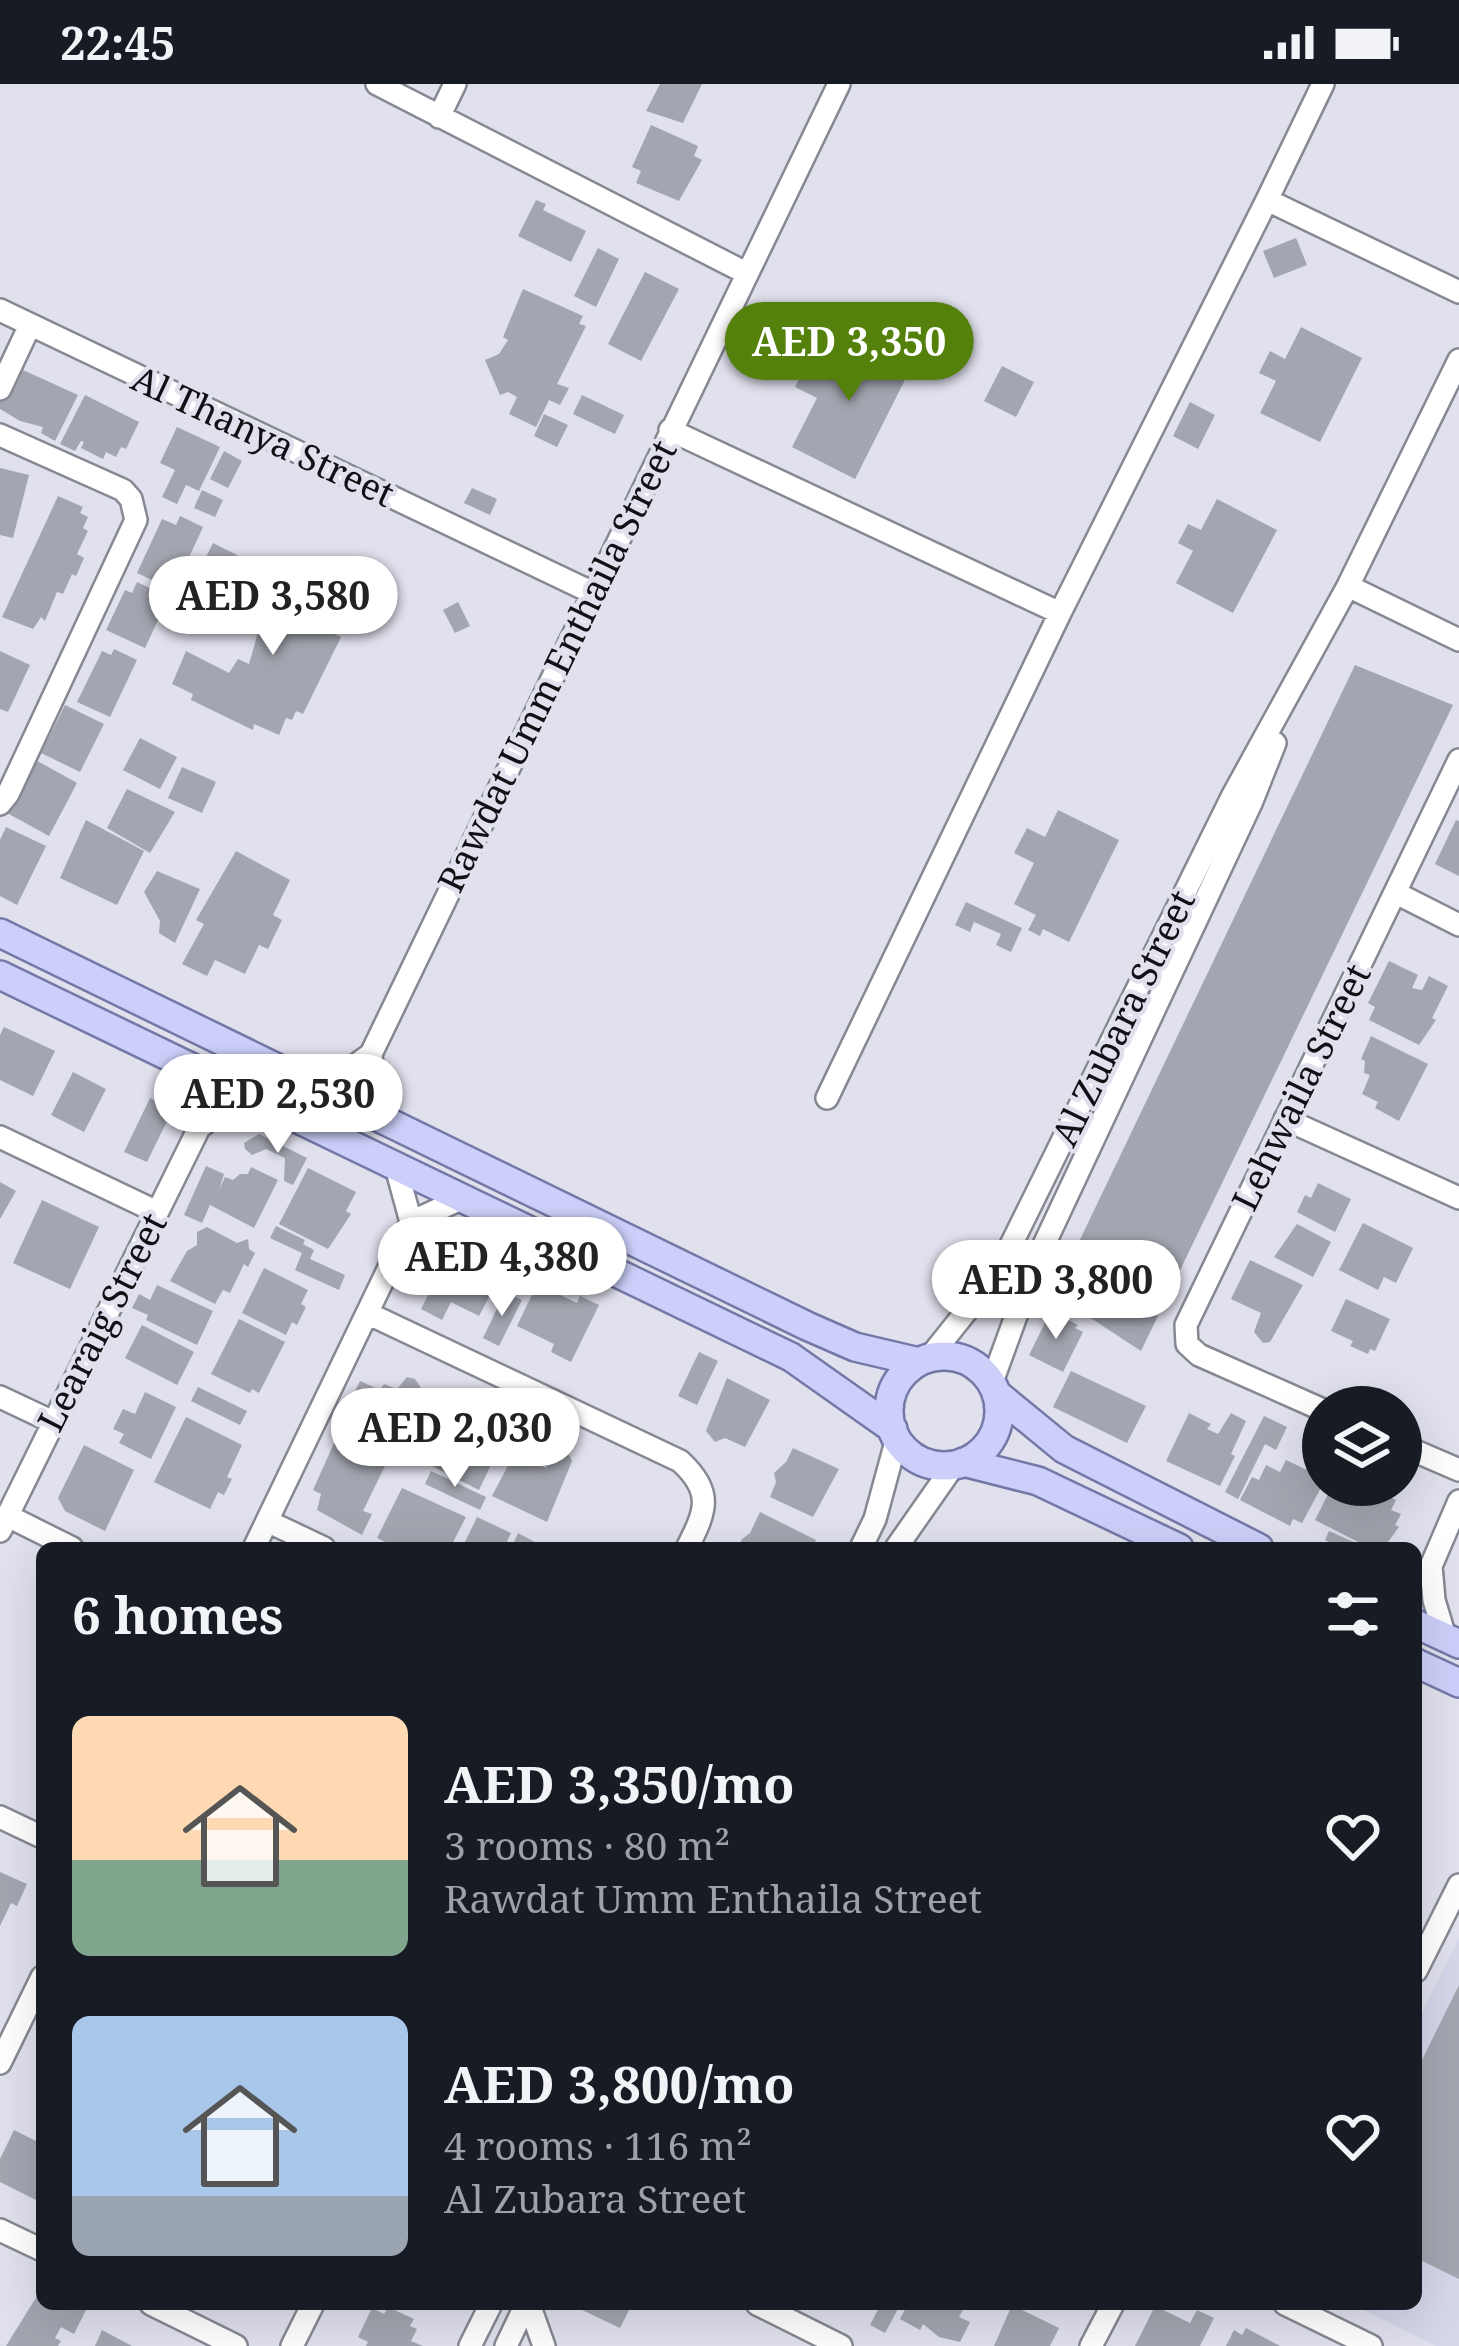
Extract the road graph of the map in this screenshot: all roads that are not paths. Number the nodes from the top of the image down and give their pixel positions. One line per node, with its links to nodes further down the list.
1 (376, 84): 5 (street)
2 (455, 84): 5 (street)
3 (839, 84): 7 (street, Rawdat Umm Enthaila Street)
4 (1323, 84): 6 (street)
5 (439, 117): 7 (street)
6 (1268, 200): 8 (street); 17 (street)
7 (746, 273): 13 (street, Rawdat Umm Enthaila Street)
8 (1459, 292)
9 (0, 310): 10 (street, Al Thanya Street)
10 (30, 325): 12 (street); 16 (street, Al Thanya Street)
11 (1459, 360): 15 (street, Al Zubara Street)
12 (0, 389)
13 (670, 430): 16 (street, Rawdat Umm Enthaila Street); 17 (street)
14 (0, 435): 21 (street)
15 (1348, 586): 18 (street); 19 (street, Al Zubara Street)
16 (591, 592): 26 (street, Rawdat Umm Enthaila Street)
17 (1060, 613): 30 (street)
18 (1459, 640)
19 (1304, 670): 41 (street, Al Zubara Street); 42 (street, Al Zubara Street)
20 (1459, 760): 22 (street, Lehwaila Street)
21 (0, 804)
22 (1396, 893): 23 (street); 31 (street, Lehwaila Street)
23 (1459, 925)
24 (0, 933): 28 (main road)
25 (0, 975): 27 (main road)
26 (371, 1054): 28 (street); 32 (street)
27 (185, 1062): 29 (main road); 33 (street)
28 (308, 1085): 32 (main road)
29 (258, 1097): 33 (street); 35 (main road)
30 (827, 1098)
31 (1285, 1119): 37 (street); 44 (street, Lehwaila Street)
32 (384, 1123): 41 (main road)
33 (200, 1128): 38 (street, Learaig Street)
34 (0, 1137): 38 (street)
35 (396, 1167): 36 (main road); 39 (street)
36 (463, 1198): 39 (street); 46 (main road)
37 (1459, 1198)
38 (157, 1212): 45 (street, Learaig Street)
39 (411, 1222): 40 (street)
40 (367, 1313): 51 (street); 56 (street)
41 (924, 1360): 42 (main road); 46 (main road)
42 (994, 1388): 48 (main road); 60 (main road)
43 (0, 1397): 45 (street)
44 (1302, 1401)
45 (51, 1421): 52 (street, Learaig Street)
46 (895, 1433): 48 (main road); 57 (street)
47 (1422, 1453): 49 (street)
48 (958, 1463): 58 (street); 59 (main road)
49 (1459, 1470)
50 (1459, 1501): 61 (street)
51 (267, 1521): 54 (street); 55 (street)
52 (4, 1524): 53 (street, Learaig Street)
53 (55, 1542)
54 (257, 1542)
55 (311, 1542)
56 (689, 1542)
57 (864, 1542)
58 (900, 1542)
59 (1166, 1542)
60 (1246, 1542)
61 (1423, 1572): 63 (street)
62 (1422, 1627): 63 (main road)
63 (1452, 1641)
64 (1422, 1666): 65 (main road)
65 (1459, 1683)
66 (0, 1816): 67 (street)
67 (36, 1834)
68 (1459, 1885): 69 (street)
69 (1422, 1959)
70 (36, 1996): 71 (street)
71 (0, 2062)
72 (0, 2230): 73 (street)
73 (36, 2247)
74 (163, 2310): 82 (street)
75 (310, 2310): 83 (street)
76 (488, 2310): 84 (street)
77 (525, 2310): 85 (street)
78 (530, 2310): 86 (street)
79 (769, 2310): 87 (street)
80 (1110, 2310): 88 (street)
81 (1297, 2310): 89 (street)
82 (236, 2346)
83 (292, 2346)
84 (470, 2346)
85 (506, 2346)
86 (544, 2346)
87 (841, 2346)
88 (1091, 2346)
89 (1371, 2346)

